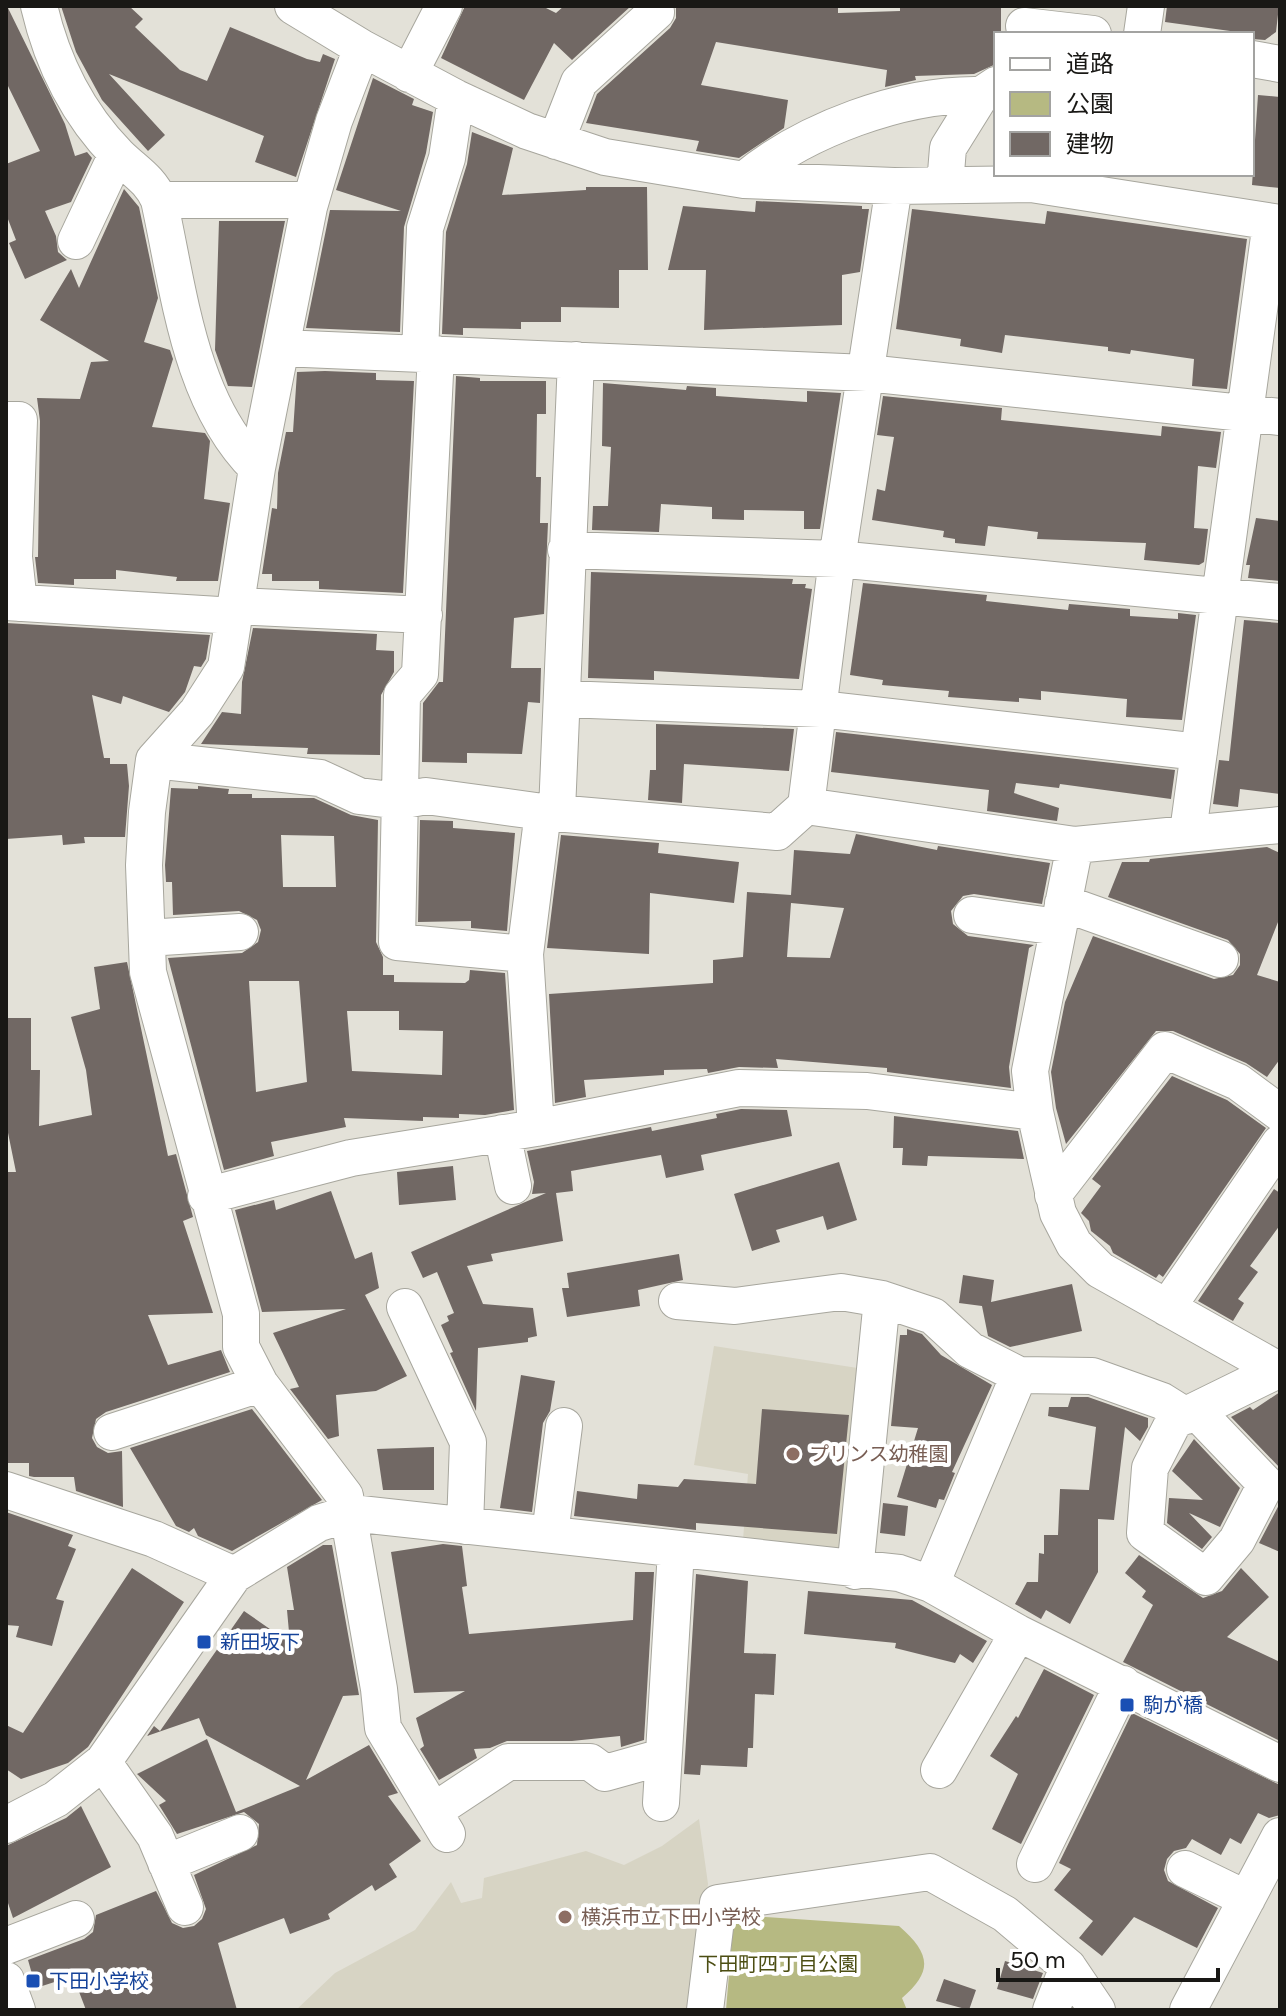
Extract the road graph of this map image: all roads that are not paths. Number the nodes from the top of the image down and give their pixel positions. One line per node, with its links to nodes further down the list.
1 (39, 6): 16 (street)
2 (293, 6): 9 (street)
3 (444, 6): 12 (street)
4 (655, 6): 15 (street)
5 (1146, 6): 8 (street)
6 (1023, 22): 7 (street)
7 (1081, 32)
8 (1142, 32)
9 (362, 48): 12 (street); 21 (street)
10 (1254, 59): 11 (street)
11 (1280, 64)
12 (409, 74): 14 (street)
13 (988, 90): 17 (street); 18 (street)
14 (456, 98): 15 (street); 25 (street)
15 (556, 141): 17 (street)
16 (117, 154): 20 (street); 23 (street)
17 (744, 180): 19 (street)
18 (945, 185): 19 (street); 22 (street)
19 (894, 186): 27 (street)
20 (159, 200): 21 (street); 30 (street)
21 (311, 200): 24 (street)
22 (1276, 223): 28 (street)
23 (76, 241)
24 (281, 348): 25 (street); 30 (street)
25 (428, 354): 26 (street); 37 (street)
26 (576, 360): 27 (street); 31 (street)
27 (867, 373): 28 (street); 32 (street)
28 (1263, 415): 33 (street)
29 (6, 420): 34 (street)
30 (257, 468): 36 (street)
31 (566, 550): 32 (street); 38 (street)
32 (837, 559): 33 (street); 39 (street)
33 (1221, 594): 35 (street); 40 (street)
34 (12, 602): 36 (street)
35 (1280, 602)
36 (236, 611): 37 (street); 41 (street)
37 (424, 615): 42 (street)
38 (564, 699): 39 (street); 44 (street)
39 (820, 709): 40 (street); 43 (street)
40 (1199, 752): 46 (street)
41 (154, 760): 42 (street); 51 (street)
42 (400, 801): 44 (street); 52 (street)
43 (806, 806): 44 (street); 47 (street)
44 (550, 811): 52 (street)
45 (1280, 825): 46 (street)
46 (1188, 832): 47 (street)
47 (1075, 845): 49 (street)
48 (972, 915): 49 (street)
49 (1061, 915): 53 (street); 54 (street)
50 (240, 932): 51 (street)
51 (147, 938): 60 (street)
52 (525, 954): 56 (street)
53 (1220, 959)
54 (1035, 1112): 56 (street); 59 (street)
55 (1280, 1113): 59 (street)
56 (519, 1130): 58 (street); 60 (street)
57 (1280, 1143): 64 (street)
58 (513, 1186)
59 (1053, 1195): 64 (street)
60 (206, 1196): 67 (street)
61 (882, 1299): 62 (street); 66 (street); 75 (street)
62 (677, 1301)
63 (405, 1307): 72 (street)
64 (1167, 1308): 65 (street)
65 (1279, 1370): 66 (street)
66 (1019, 1375): 77 (street)
67 (260, 1384): 69 (street); 71 (street)
68 (564, 1426): 73 (street)
69 (112, 1432)
70 (6, 1490): 76 (street)
71 (351, 1513): 72 (street); 76 (street); 80 (street)
72 (465, 1526): 73 (street)
73 (550, 1534): 74 (street)
74 (676, 1550): 75 (street); 80 (street)
75 (855, 1571): 77 (street)
76 (234, 1575): 81 (street)
77 (931, 1584): 78 (street)
78 (1018, 1633): 79 (street); 83 (street)
79 (1123, 1684): 82 (street); 89 (street)
80 (662, 1757): 84 (street)
81 (103, 1762): 85 (street); 88 (street)
82 (1280, 1764)
83 (939, 1770)
84 (661, 1803)
85 (6, 1825)
86 (240, 1833): 88 (street)
87 (1280, 1836): 91 (street)
88 (166, 1863): 92 (street)
89 (1035, 1864)
90 (1185, 1869): 91 (street)
91 (1247, 1899): 101 (street)
92 (185, 1907)
93 (76, 1919): 94 (street)
94 (6, 1946)
95 (1068, 1967): 98 (street); 99 (street); 100 (street)
96 (6, 1980): 97 (street)
97 (17, 2010)
98 (705, 2010)
99 (1051, 2010)
100 (1097, 2010)
101 (1188, 2010)

